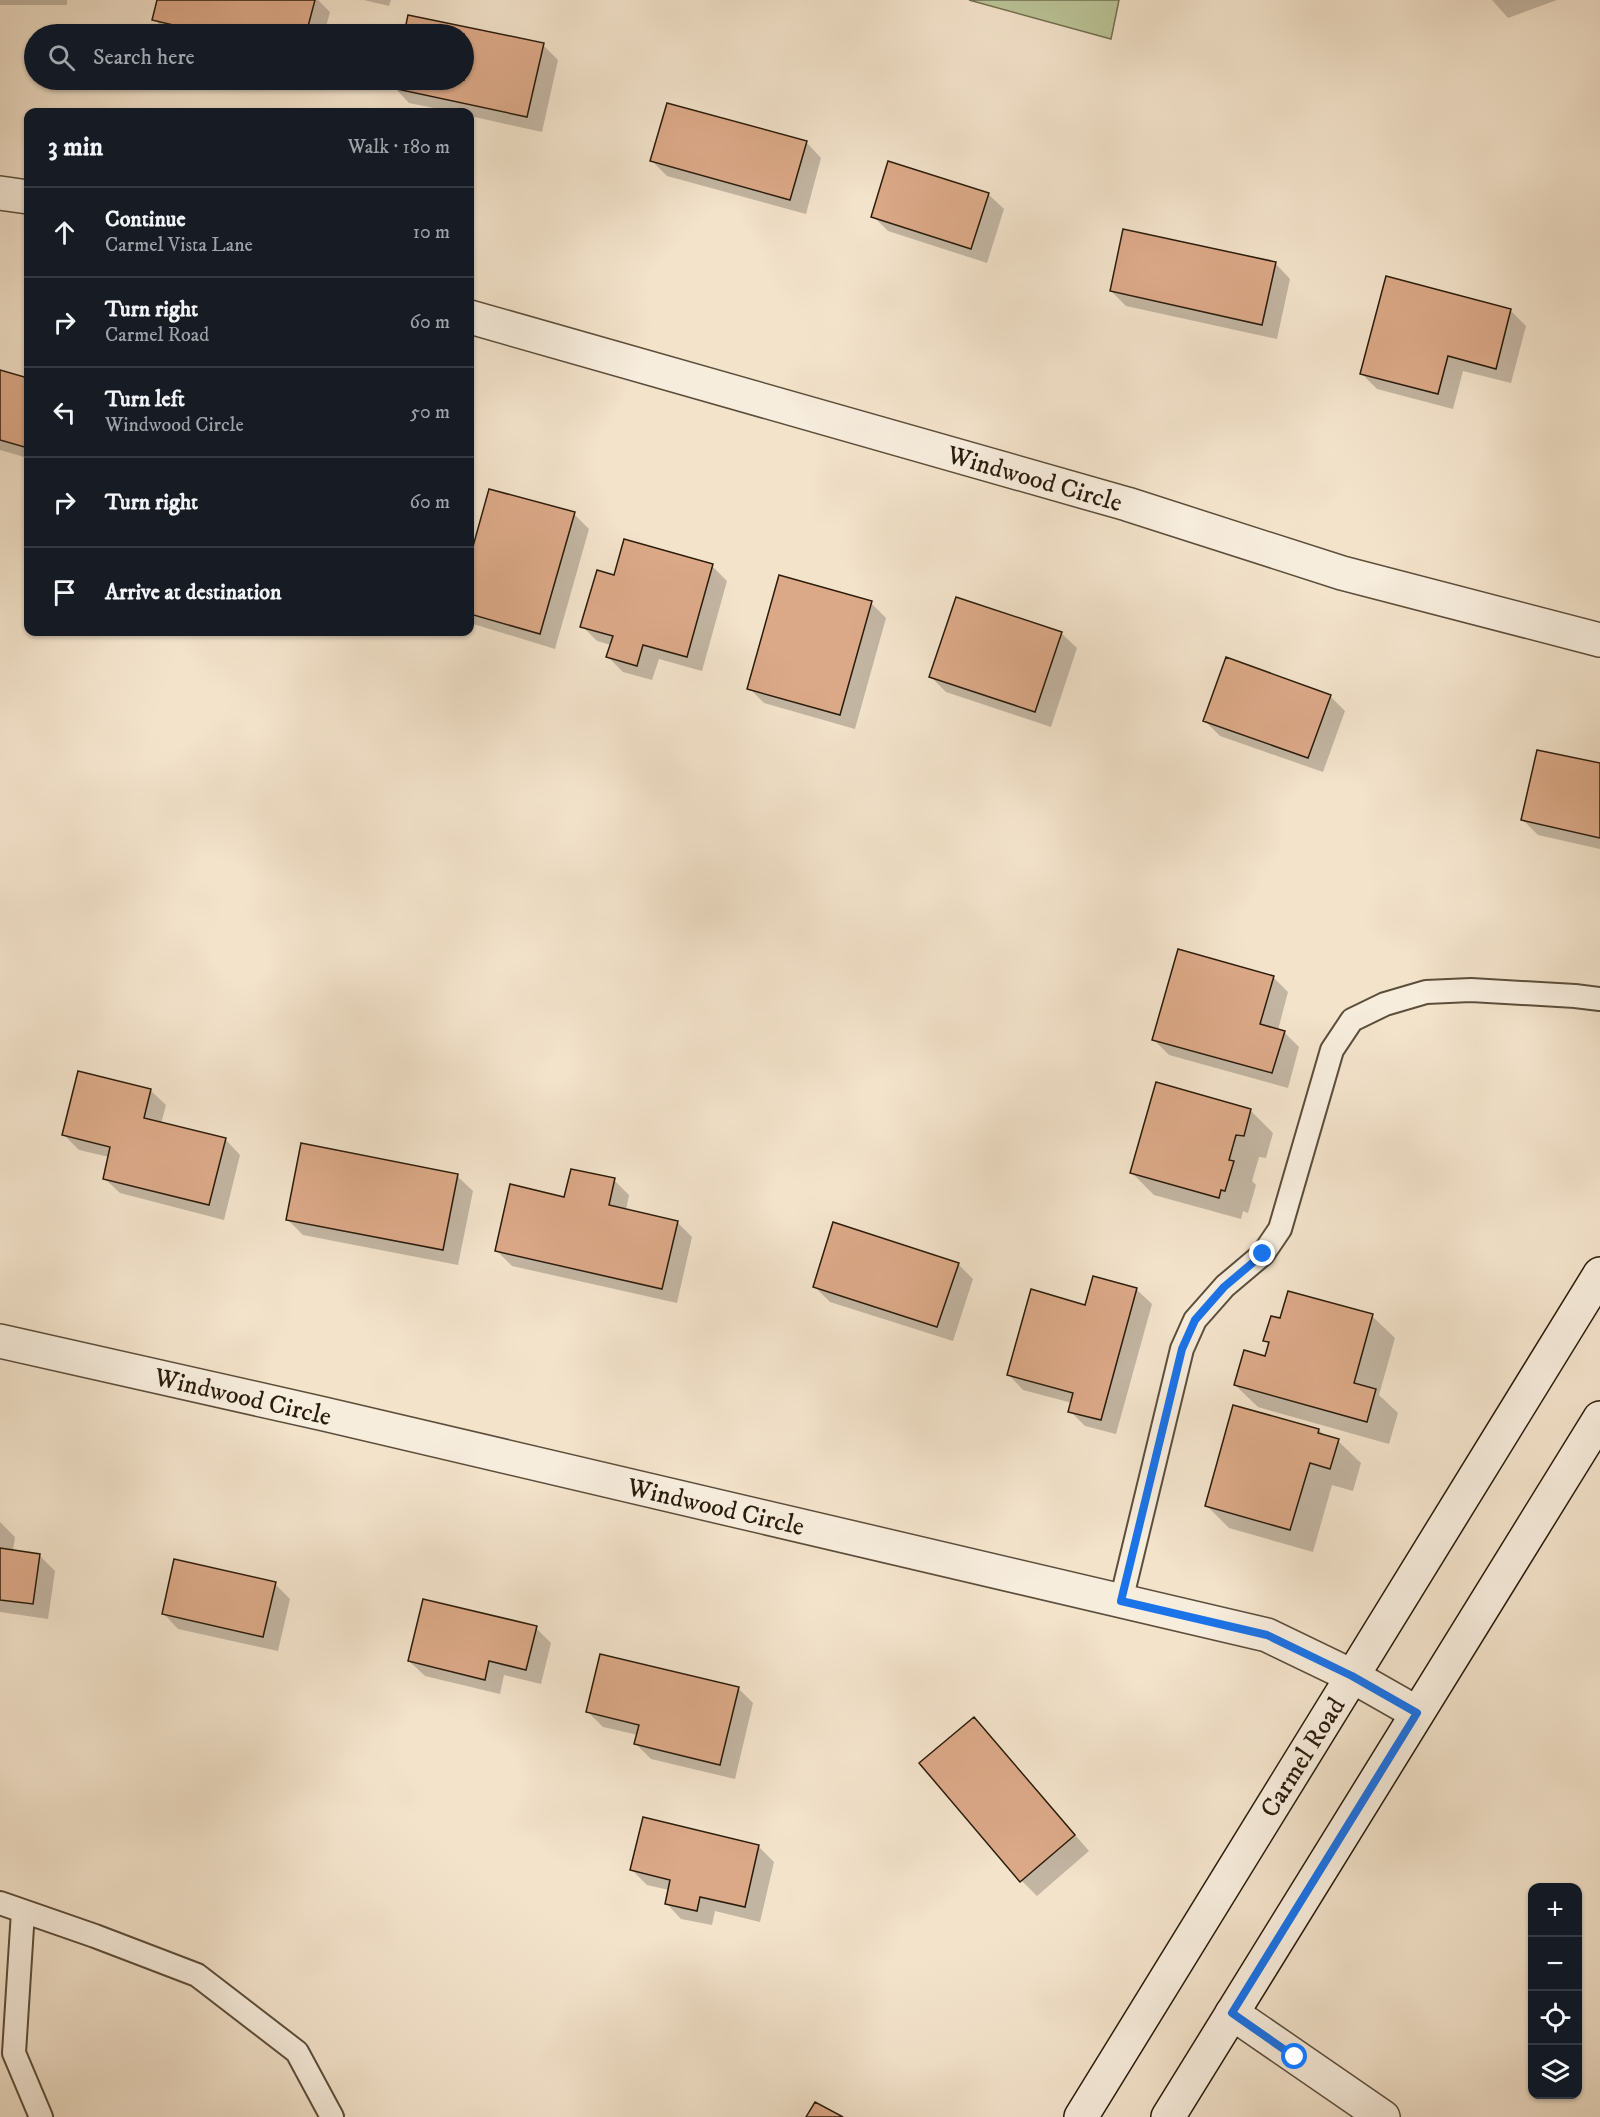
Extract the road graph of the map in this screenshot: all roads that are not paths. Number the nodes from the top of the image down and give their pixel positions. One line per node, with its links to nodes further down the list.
1 (0, 193): 2 (street)
2 (24, 196)
3 (474, 318): 4 (street, Windwood Circle)
4 (1600, 640)
5 (1600, 999): 9 (lane)
6 (1600, 1274): 10 (street, Carmel Road)
7 (0, 1341): 9 (street, Windwood Circle)
8 (1600, 1418): 11 (street)
9 (1121, 1601): 10 (street, Windwood Circle)
10 (1352, 1676): 11 (street, Windwood Circle); 17 (street, Carmel Road)
11 (1417, 1713): 14 (street)
12 (0, 1903): 13 (lane)
13 (23, 1911): 15 (lane); 16 (lane)
14 (1232, 2013): 18 (street); 19 (street)
15 (41, 2117)
16 (332, 2117)
17 (1081, 2117)
18 (1168, 2117)
19 (1383, 2117)

